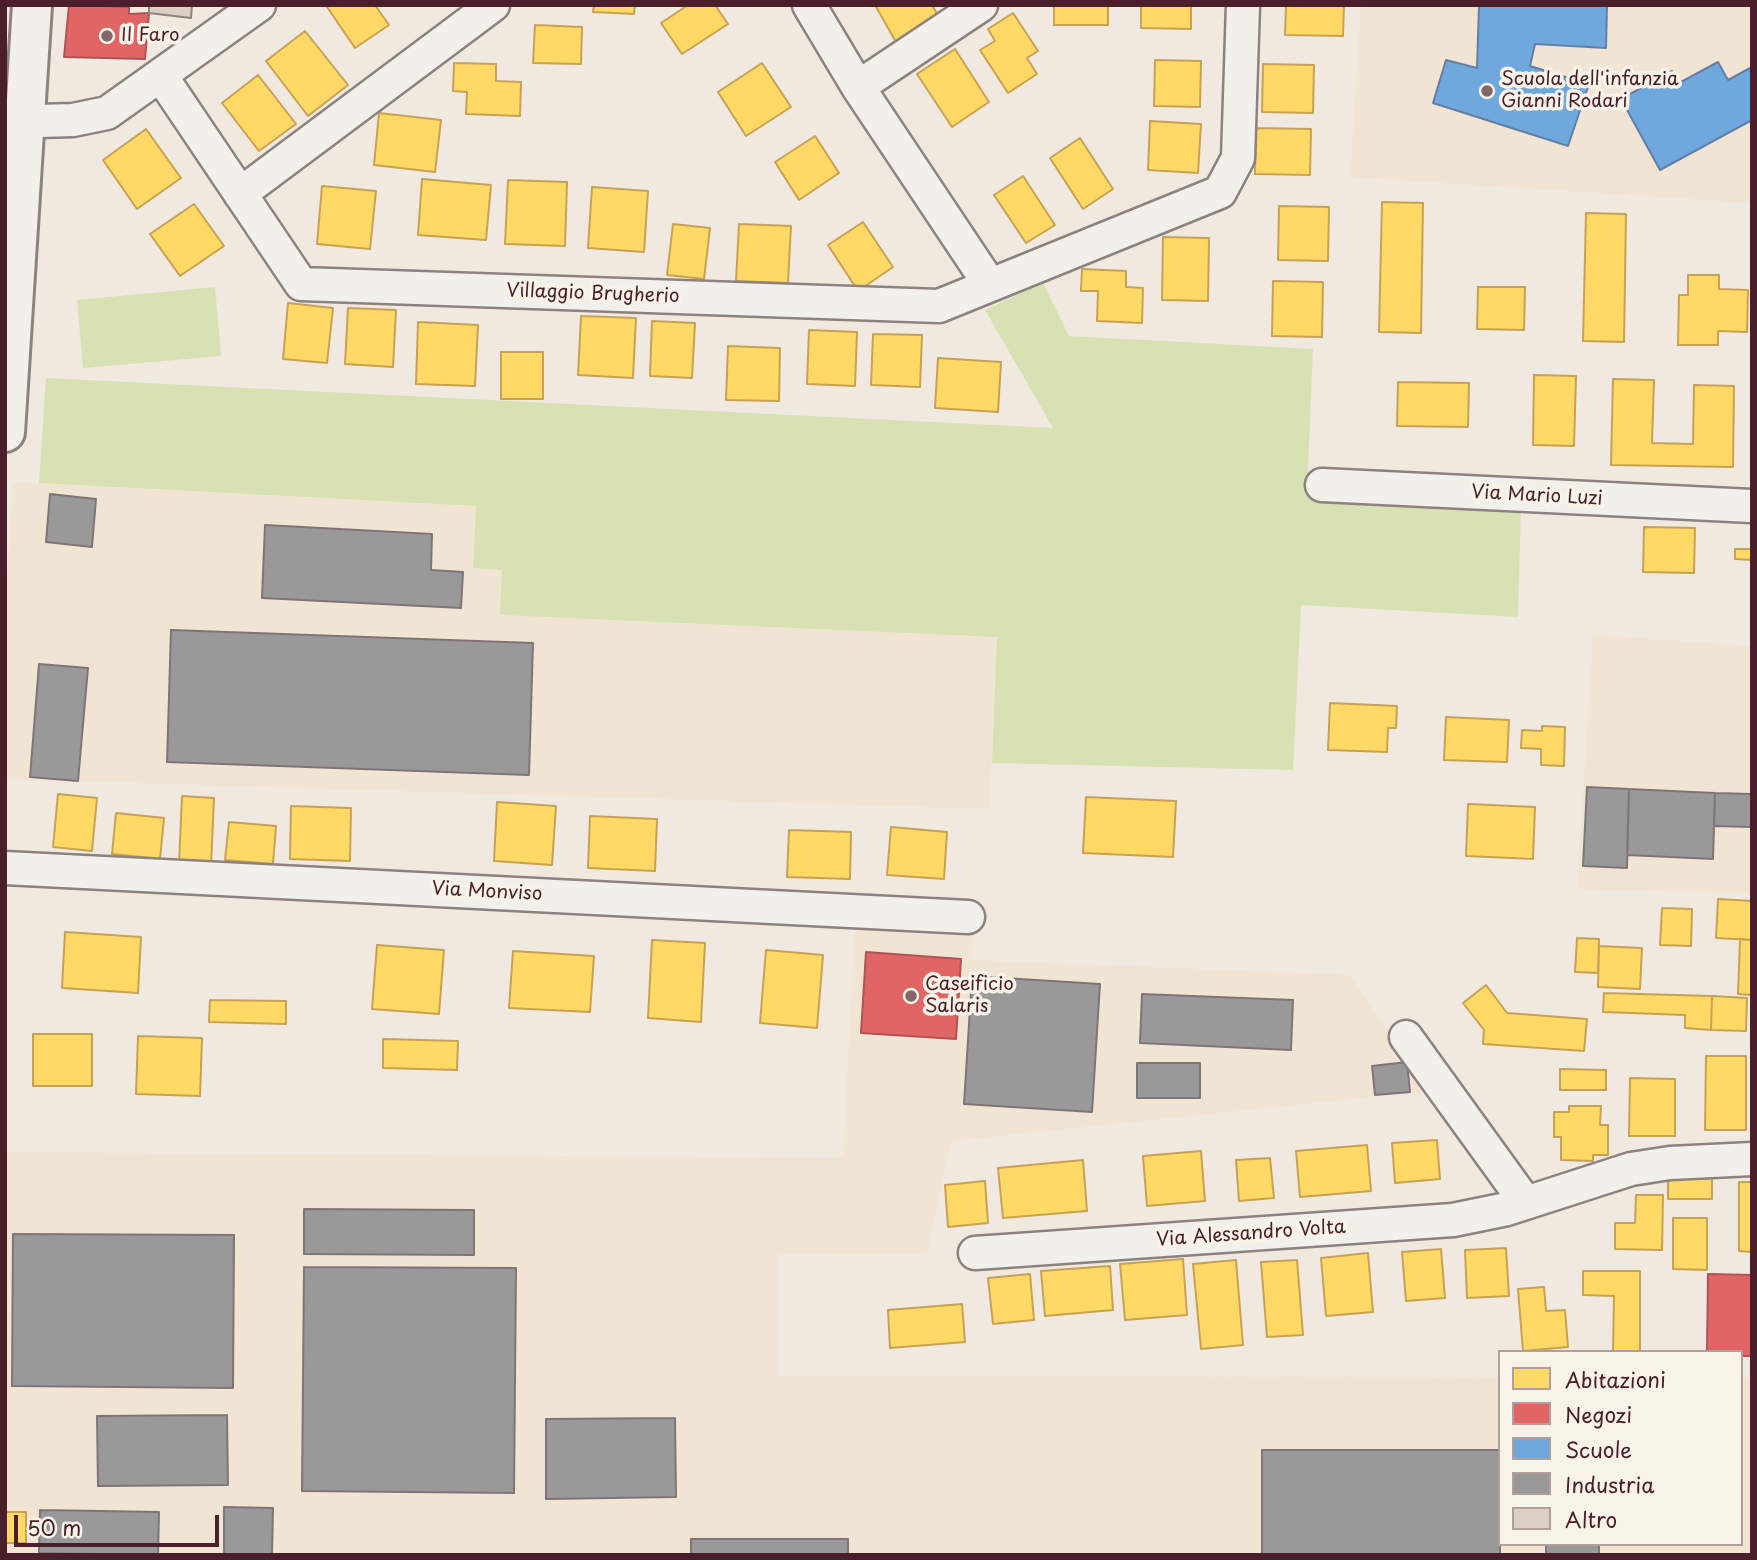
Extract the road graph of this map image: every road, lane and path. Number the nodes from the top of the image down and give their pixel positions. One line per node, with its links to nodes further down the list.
1 (32, 5): 9 (main road)
2 (259, 5): 7 (street)
3 (492, 5): 10 (street)
4 (809, 5): 8 (street)
5 (981, 5): 8 (street)
6 (1243, 5): 11 (street, Villaggio Brugherio)
7 (160, 76): 9 (street); 10 (street, Villaggio Brugherio)
8 (858, 87): 11 (street)
9 (14, 122): 12 (main road)
10 (240, 194): 11 (street, Villaggio Brugherio)
11 (990, 285)
12 (5, 432)
13 (1322, 485): 14 (street, Via Mario Luzi)
14 (1752, 506)
15 (5, 868): 16 (street, Via Monviso)
16 (968, 916)
17 (1406, 1037): 19 (street)
18 (1752, 1159): 19 (street, Via Alessandro Volta)
19 (1526, 1203): 20 (street, Via Alessandro Volta)
20 (975, 1253)

